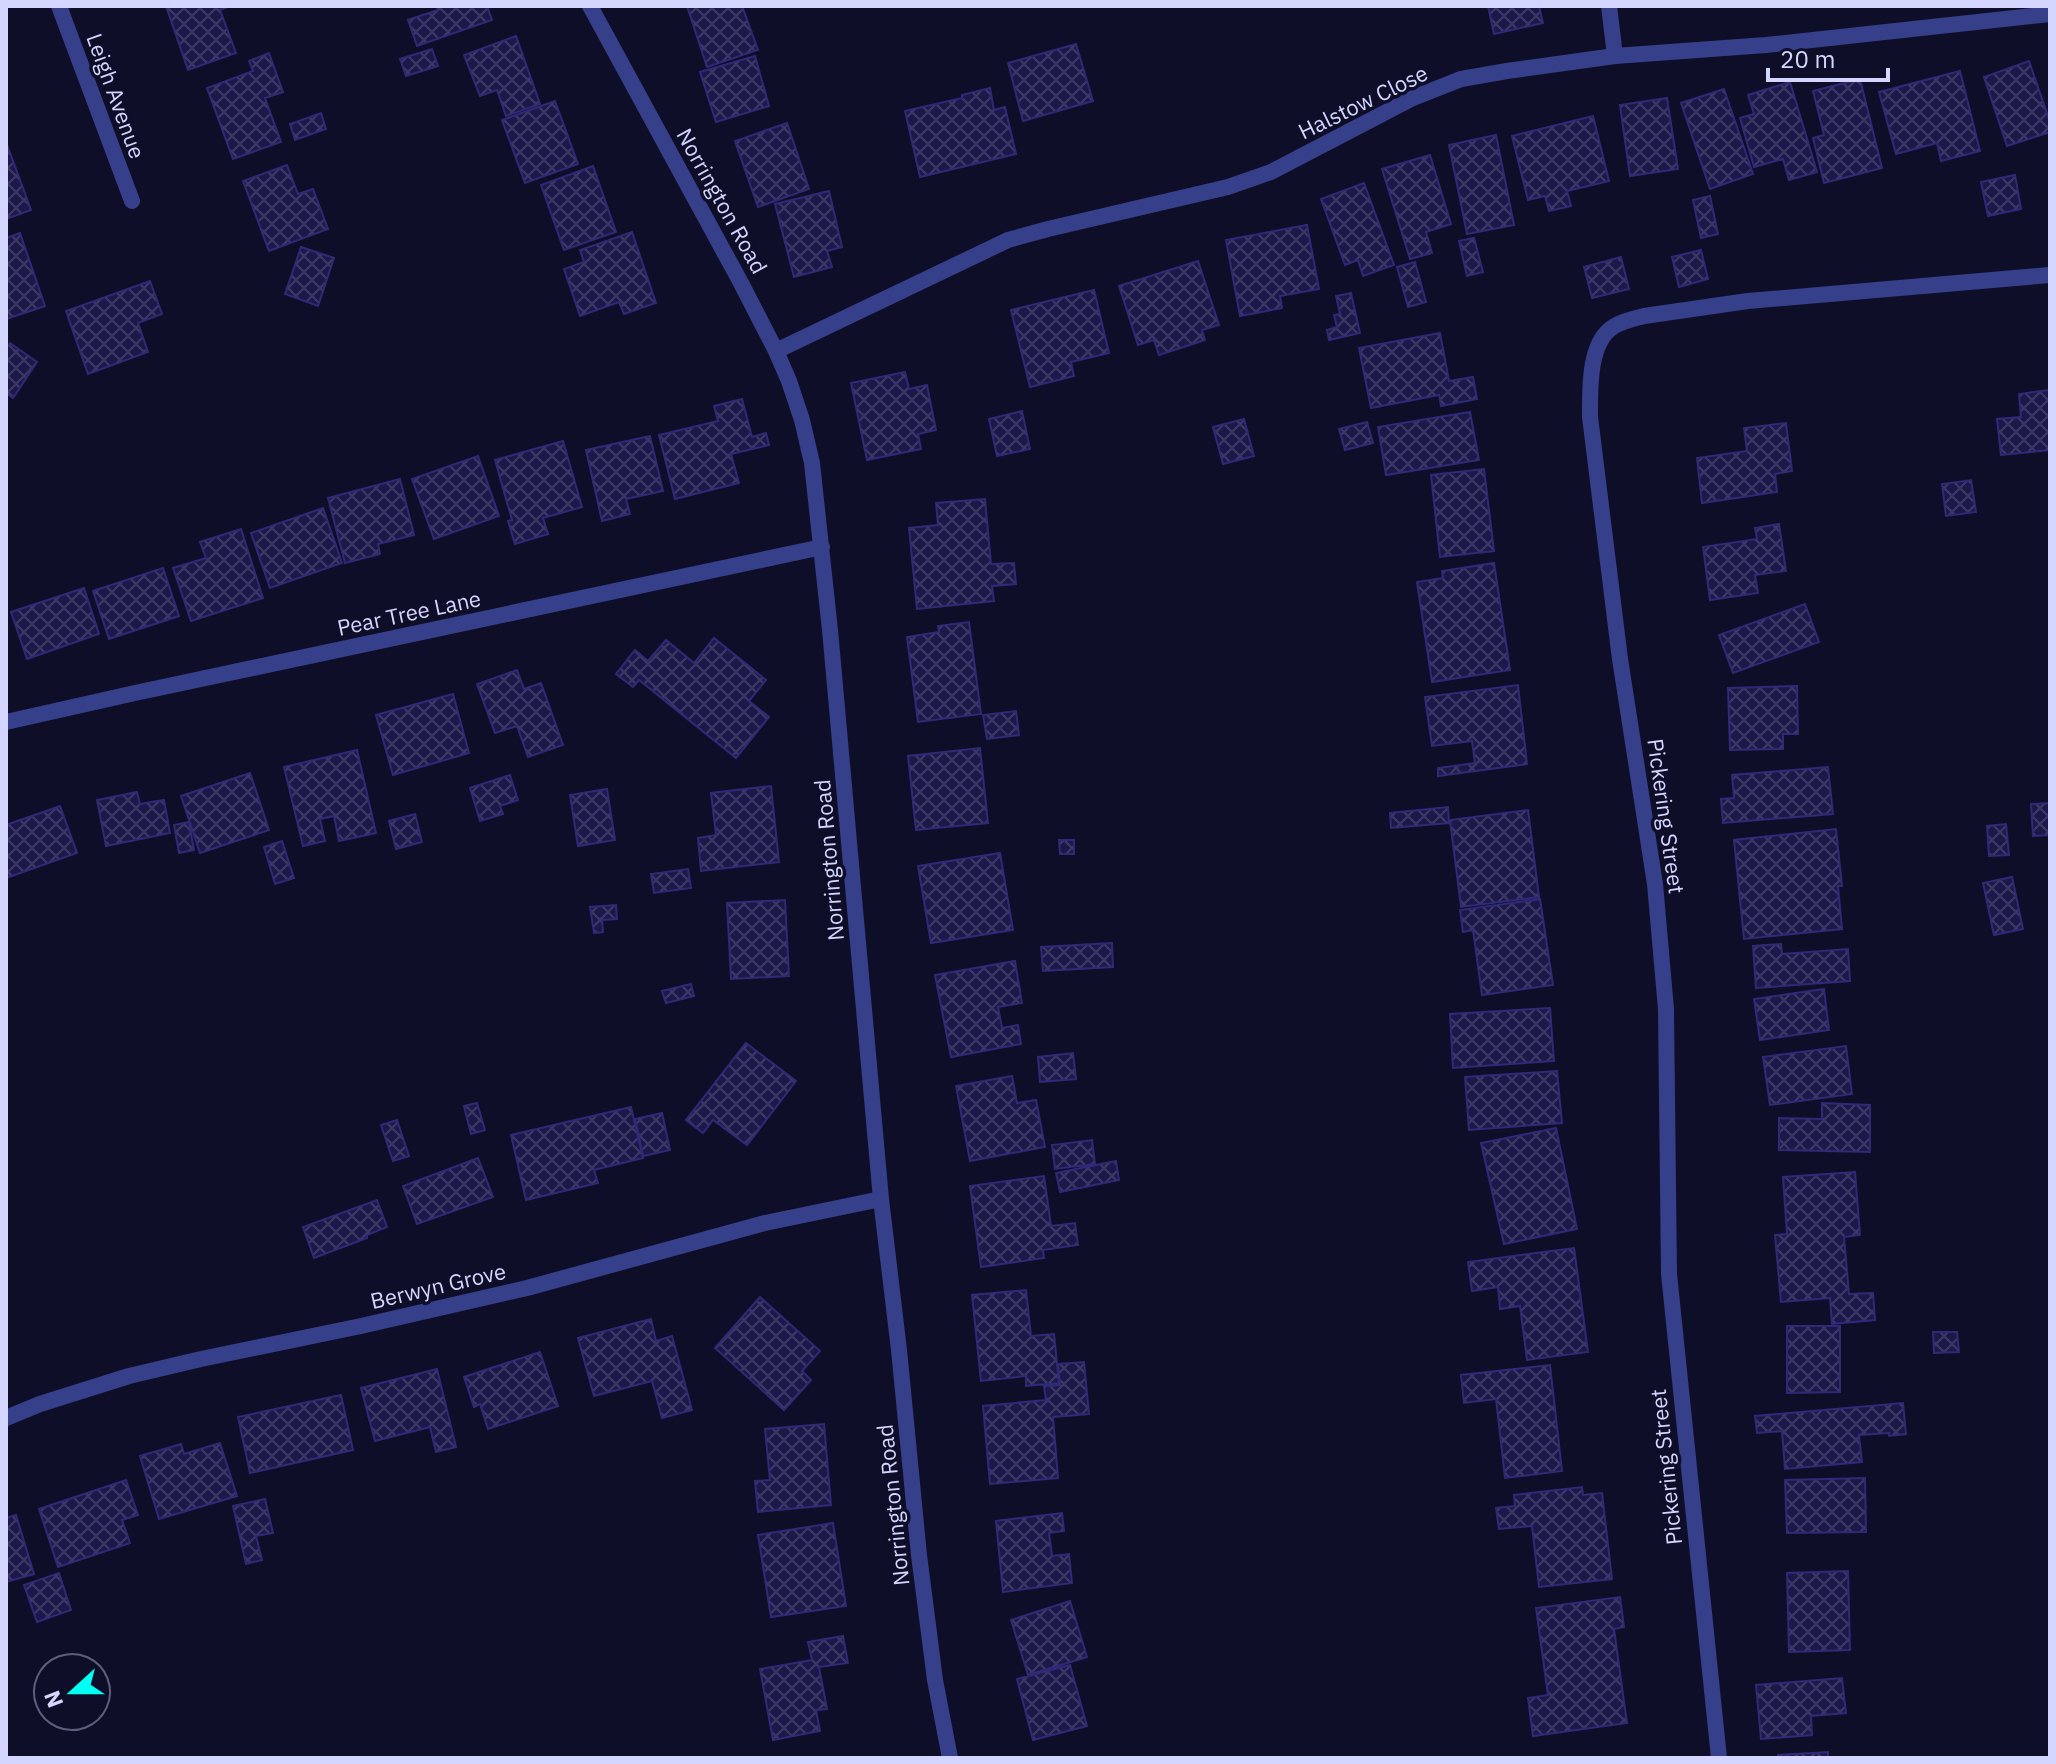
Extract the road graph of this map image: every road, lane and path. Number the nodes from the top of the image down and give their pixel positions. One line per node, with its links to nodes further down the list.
1 (59, 6): 6 (street, Leigh Avenue)
2 (590, 6): 8 (street, Norrington Road)
3 (1609, 6): 5 (street)
4 (2050, 14): 5 (street, Halstow Close)
5 (1615, 56): 8 (street, Halstow Close)
6 (132, 201)
7 (2050, 275): 15 (street, Pickering Street)
8 (776, 351): 9 (street, Norrington Road)
9 (822, 547): 11 (street, Pear Tree Lane); 12 (street, Norrington Road)
10 (6, 702): 11 (street)
11 (9, 721)
12 (881, 1199): 13 (street, Berwyn Grove); 14 (street, Norrington Road)
13 (6, 1418)
14 (950, 1758)
15 (1719, 1758)

